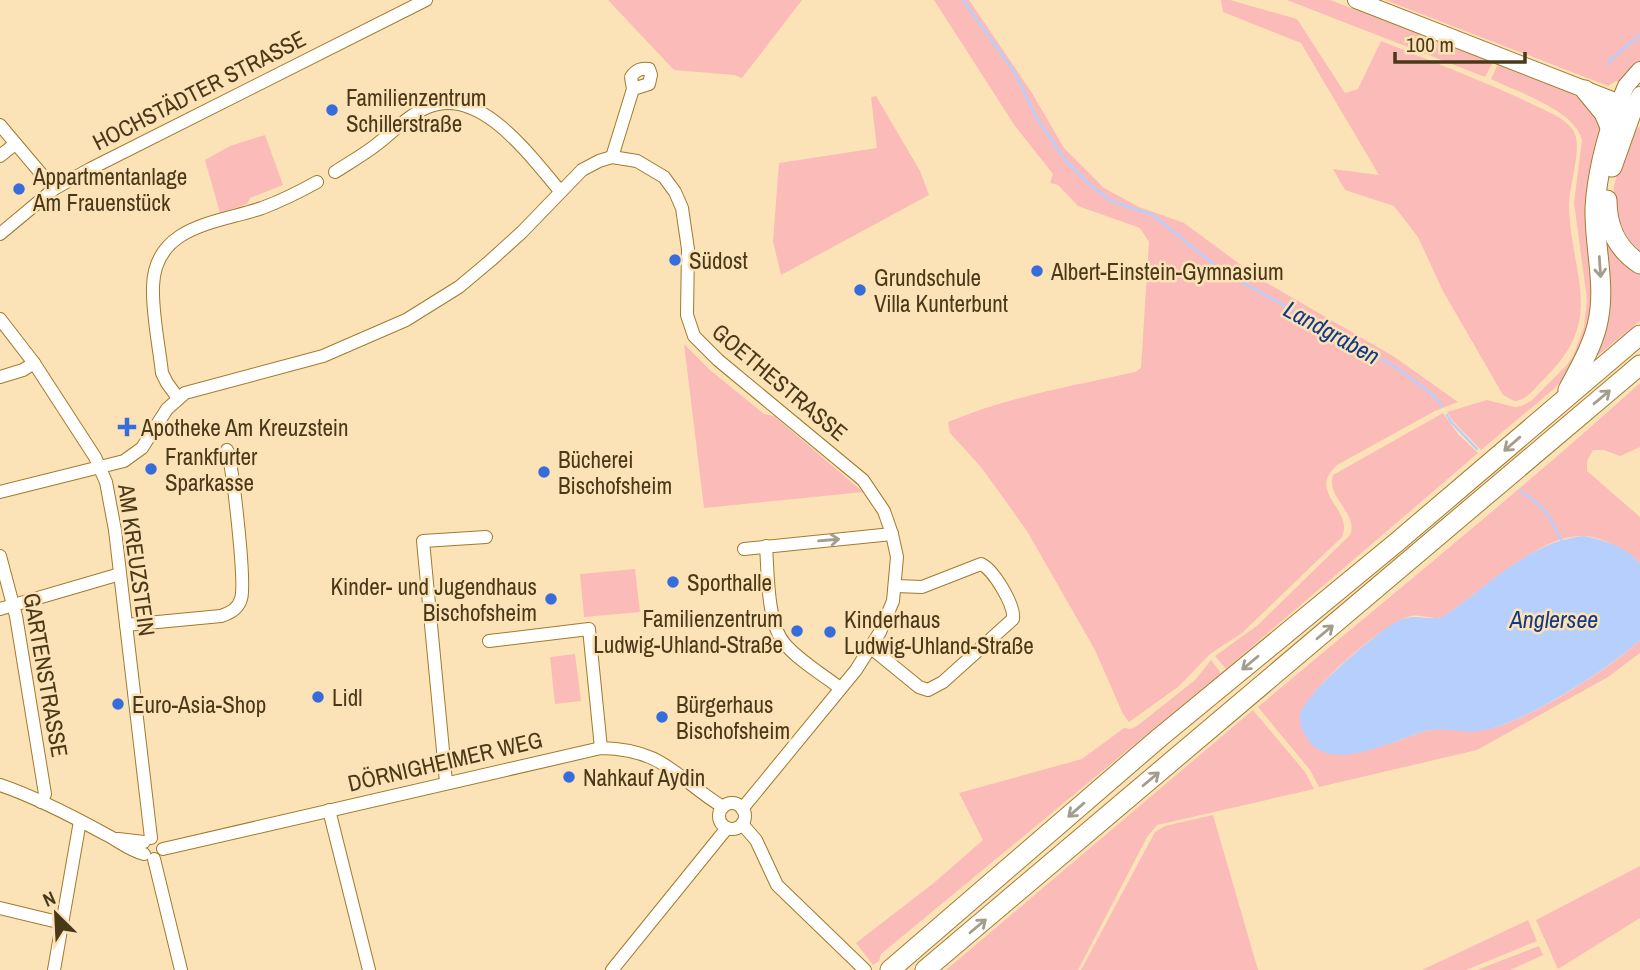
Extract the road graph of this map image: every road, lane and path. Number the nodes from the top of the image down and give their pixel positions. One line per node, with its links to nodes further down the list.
1 (426, 0): 14 (street, HOCHSTÄDTER STRASSE)
2 (1356, 0): 5 (main road)
3 (1640, 70): 6 (main road)
4 (633, 89): 11 (street)
5 (1585, 90): 6 (main road); 8 (highway)
6 (1633, 104): 8 (highway); 17 (highway)
7 (0, 125): 9 (street)
8 (1610, 127): 24 (highway, one-way to 24)
9 (15, 144): 10 (street); 14 (street)
10 (0, 156)
11 (612, 157): 15 (street); 28 (street, GOETHESTRASSE)
12 (335, 172): 15 (street)
13 (317, 182): 23 (street)
14 (54, 189): 16 (street, HOCHSTÄDTER STRASSE)
15 (560, 191): 23 (street)
16 (0, 234)
17 (1640, 264)
18 (0, 319): 20 (street, AM KREUZSTEIN)
19 (1640, 335): 24 (highway)
20 (34, 363): 22 (street); 26 (street, AM KREUZSTEIN)
21 (1638, 368): 60 (highway, one-way to 21)
22 (0, 377)
23 (178, 398): 26 (street)
24 (1563, 399): 59 (highway, one-way to 59)
25 (227, 450): 37 (street)
26 (101, 468): 27 (street); 33 (street, AM KREUZSTEIN)
27 (0, 492)
28 (892, 534): 30 (street, one-way to 28); 34 (street, GOETHESTRASSE)
29 (486, 537): 42 (street)
30 (766, 546): 31 (street); 40 (street)
31 (744, 550)
32 (0, 556): 35 (street, GARTENSTRASSE)
33 (120, 574): 35 (street); 37 (street, AM KREUZSTEIN)
34 (896, 586): 39 (street, GOETHESTRASSE); 39 (street)
35 (13, 604): 36 (street); 44 (street, GARTENSTRASSE)
36 (0, 609)
37 (126, 625): 51 (street, AM KREUZSTEIN)
38 (489, 641): 41 (street)
39 (870, 647): 40 (street, GOETHESTRASSE)
40 (841, 688): 46 (street, GOETHESTRASSE)
41 (601, 748): 42 (street, DÖRNIGHEIMER WEG); 45 (street, DÖRNIGHEIMER WEG)
42 (446, 782): 47 (street, DÖRNIGHEIMER WEG)
43 (0, 785): 44 (street)
44 (41, 802): 48 (street)
45 (723, 807): 46 (street); 50 (street)
46 (742, 809): 49 (street)
47 (329, 810): 51 (street, DÖRNIGHEIMER WEG); 56 (street)
48 (80, 821): 51 (street); 53 (street)
49 (742, 824): 50 (street); 58 (street)
50 (727, 828): 57 (street)
51 (151, 849): 55 (street, AM KREUZSTEIN)
52 (0, 908): 53 (street)
53 (62, 923): 54 (street)
54 (54, 970)
55 (181, 970)
56 (369, 970)
57 (612, 970)
58 (866, 970)
59 (890, 970)
60 (925, 970)

